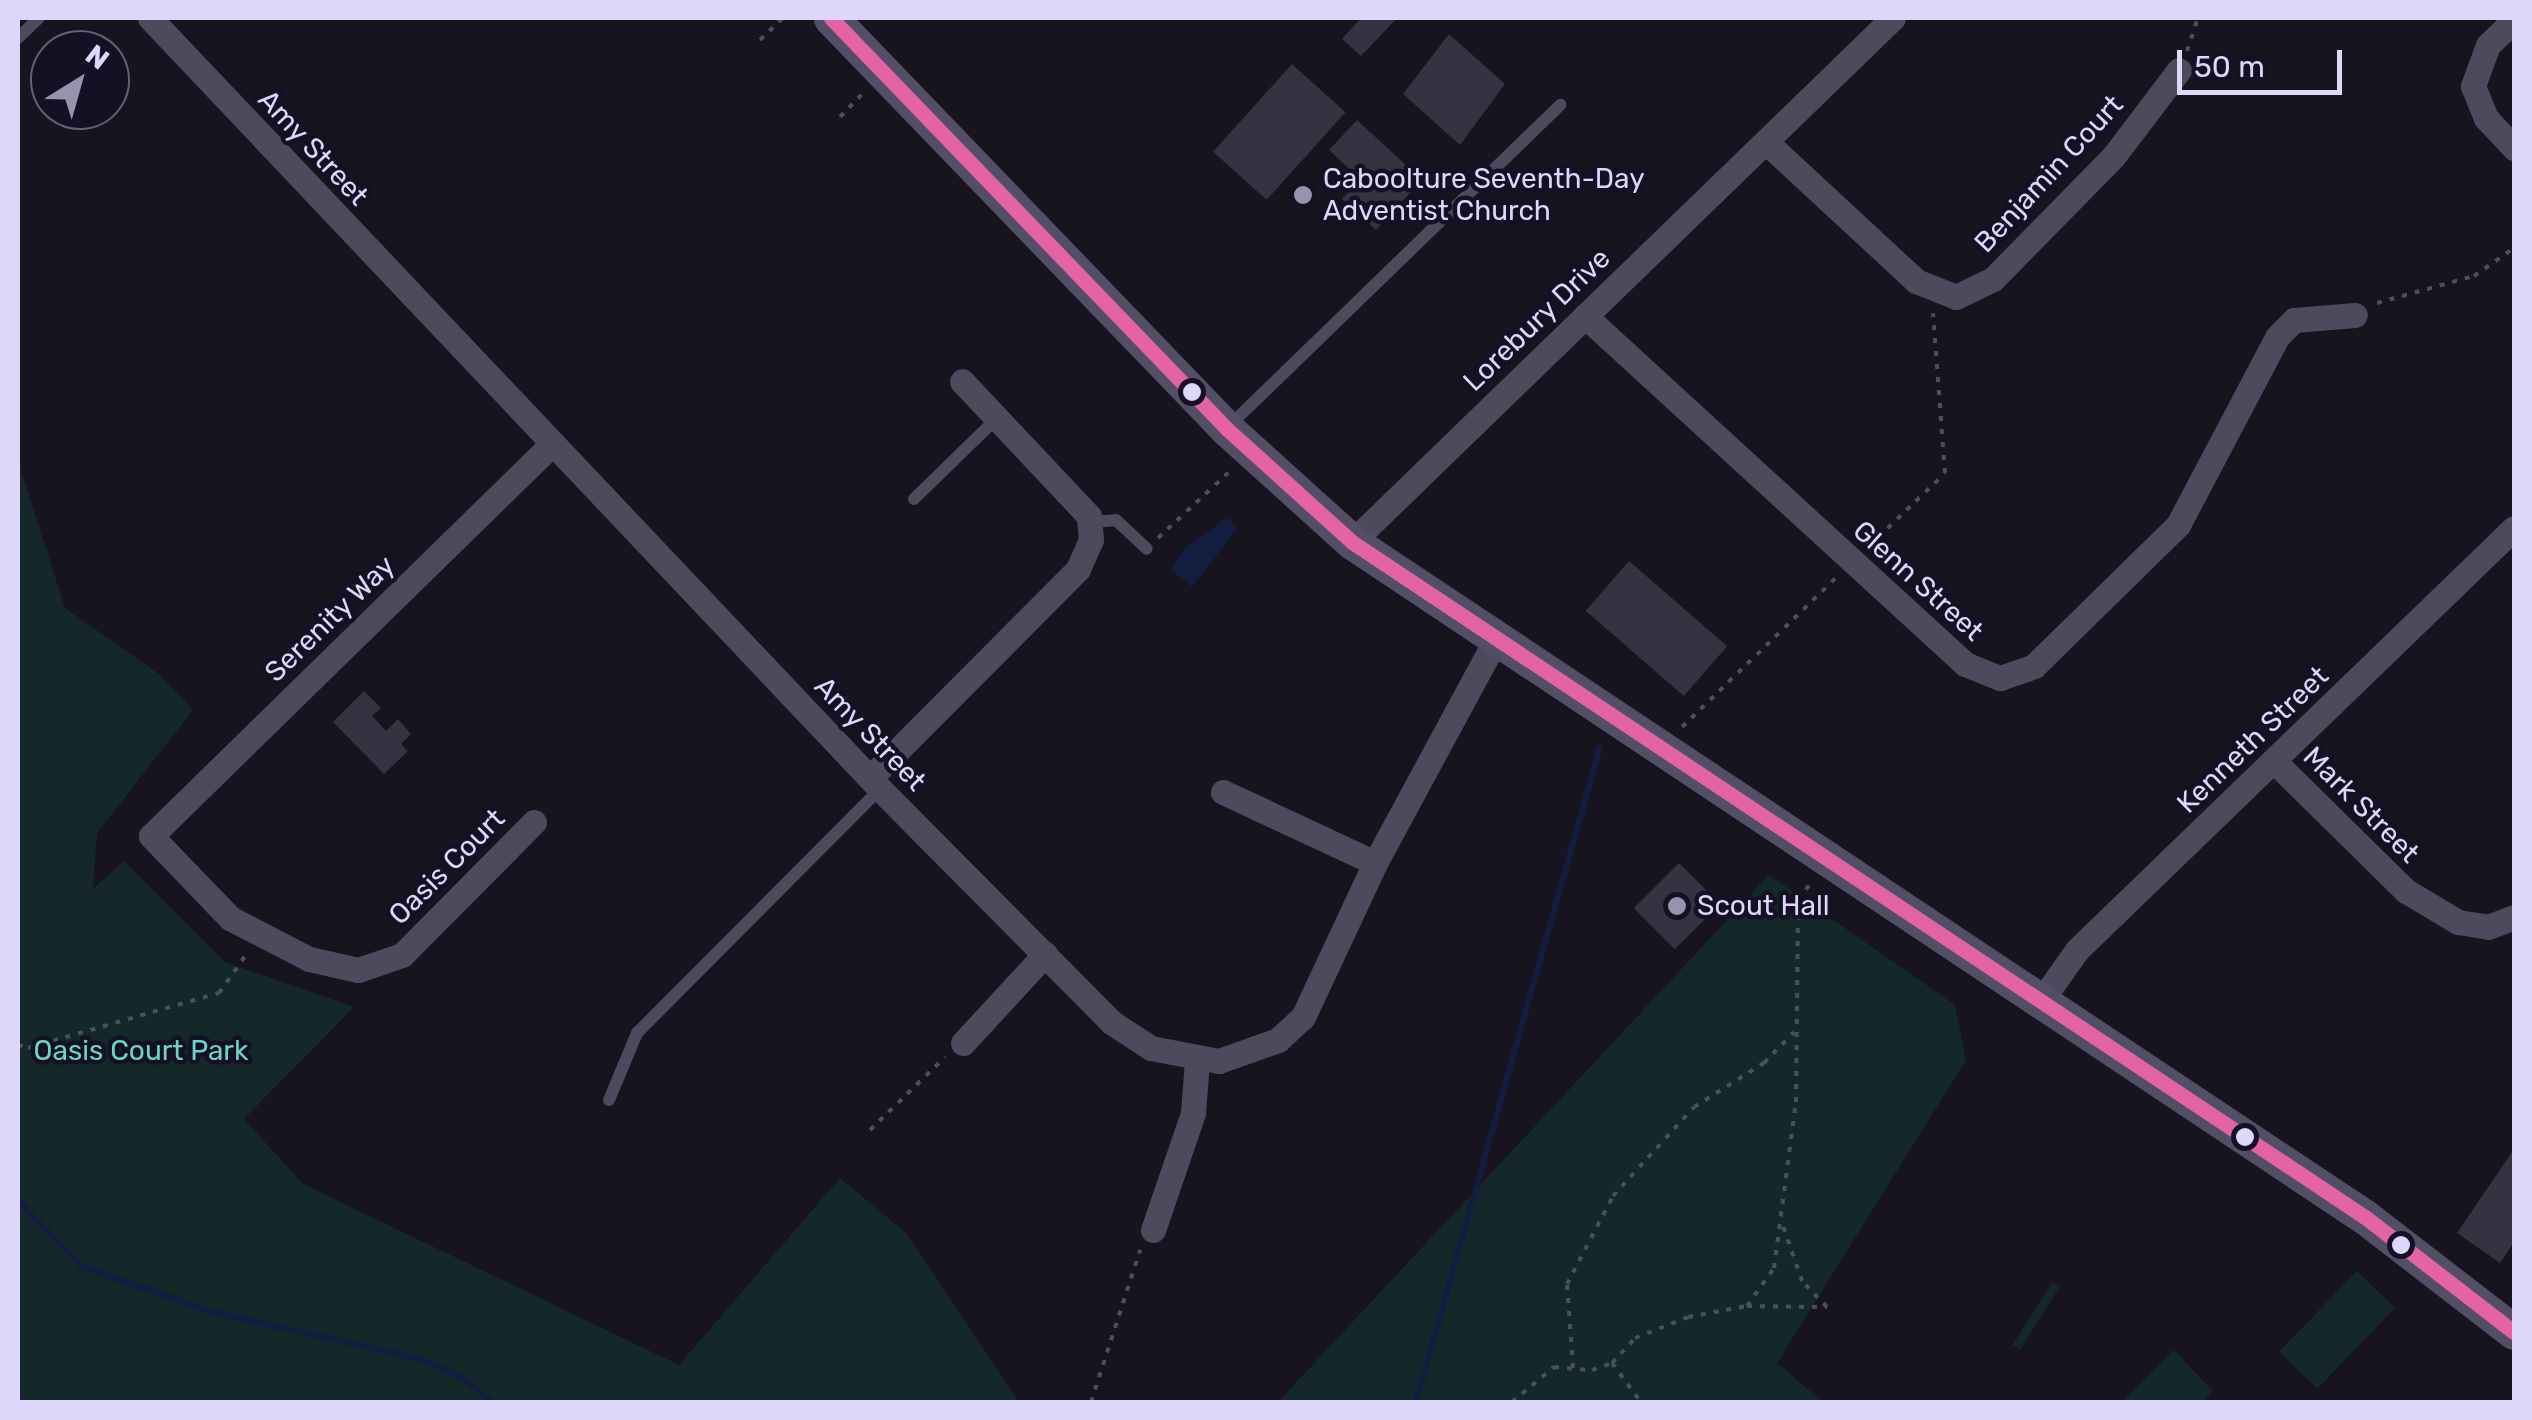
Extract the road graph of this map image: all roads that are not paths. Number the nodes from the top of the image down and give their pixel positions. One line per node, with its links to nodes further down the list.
1 (39, 18): 6 (lane)
2 (831, 18): 15 (main road)
3 (1893, 18): 9 (street, Lorebury Drive)
4 (2514, 20): 10 (street)
5 (164, 22): 16 (street, Amy Street)
6 (18, 38)
7 (2179, 70): 9 (street, Benjamin Court)
8 (1560, 105): 15 (lane)
9 (1766, 142): 12 (street, Lorebury Drive)
10 (2514, 148)
11 (2355, 315): 12 (street, Glenn Street)
12 (1585, 316): 20 (street, Lorebury Drive)
13 (962, 381): 14 (street)
14 (997, 418): 17 (lane); 18 (street)
15 (1226, 429): 20 (main road)
16 (552, 445): 24 (street, Amy Street); 27 (street, Serenity Way)
17 (914, 498)
18 (1090, 522): 21 (lane); 24 (street)
19 (2514, 528): 23 (street, Kenneth Street)
20 (1352, 542): 22 (main road)
21 (1142, 545)
22 (1497, 638): 28 (street, Amy Street); 31 (main road)
23 (2275, 762): 29 (street, Mark Street); 31 (street, Kenneth Street)
24 (875, 783): 30 (street, Amy Street); 34 (lane)
25 (1223, 792): 28 (street)
26 (534, 822): 27 (street, Oasis Court)
27 (151, 836)
28 (1375, 863): 33 (street, Amy Street)
29 (2514, 917)
30 (1045, 954): 32 (street); 33 (street, Amy Street)
31 (2041, 1001): 36 (main road)
32 (963, 1043)
33 (1197, 1061): 35 (street)
34 (609, 1100)
35 (1153, 1230)
36 (2393, 1237): 37 (main road); 38 (main road)
37 (2514, 1306)
38 (2514, 1332)

